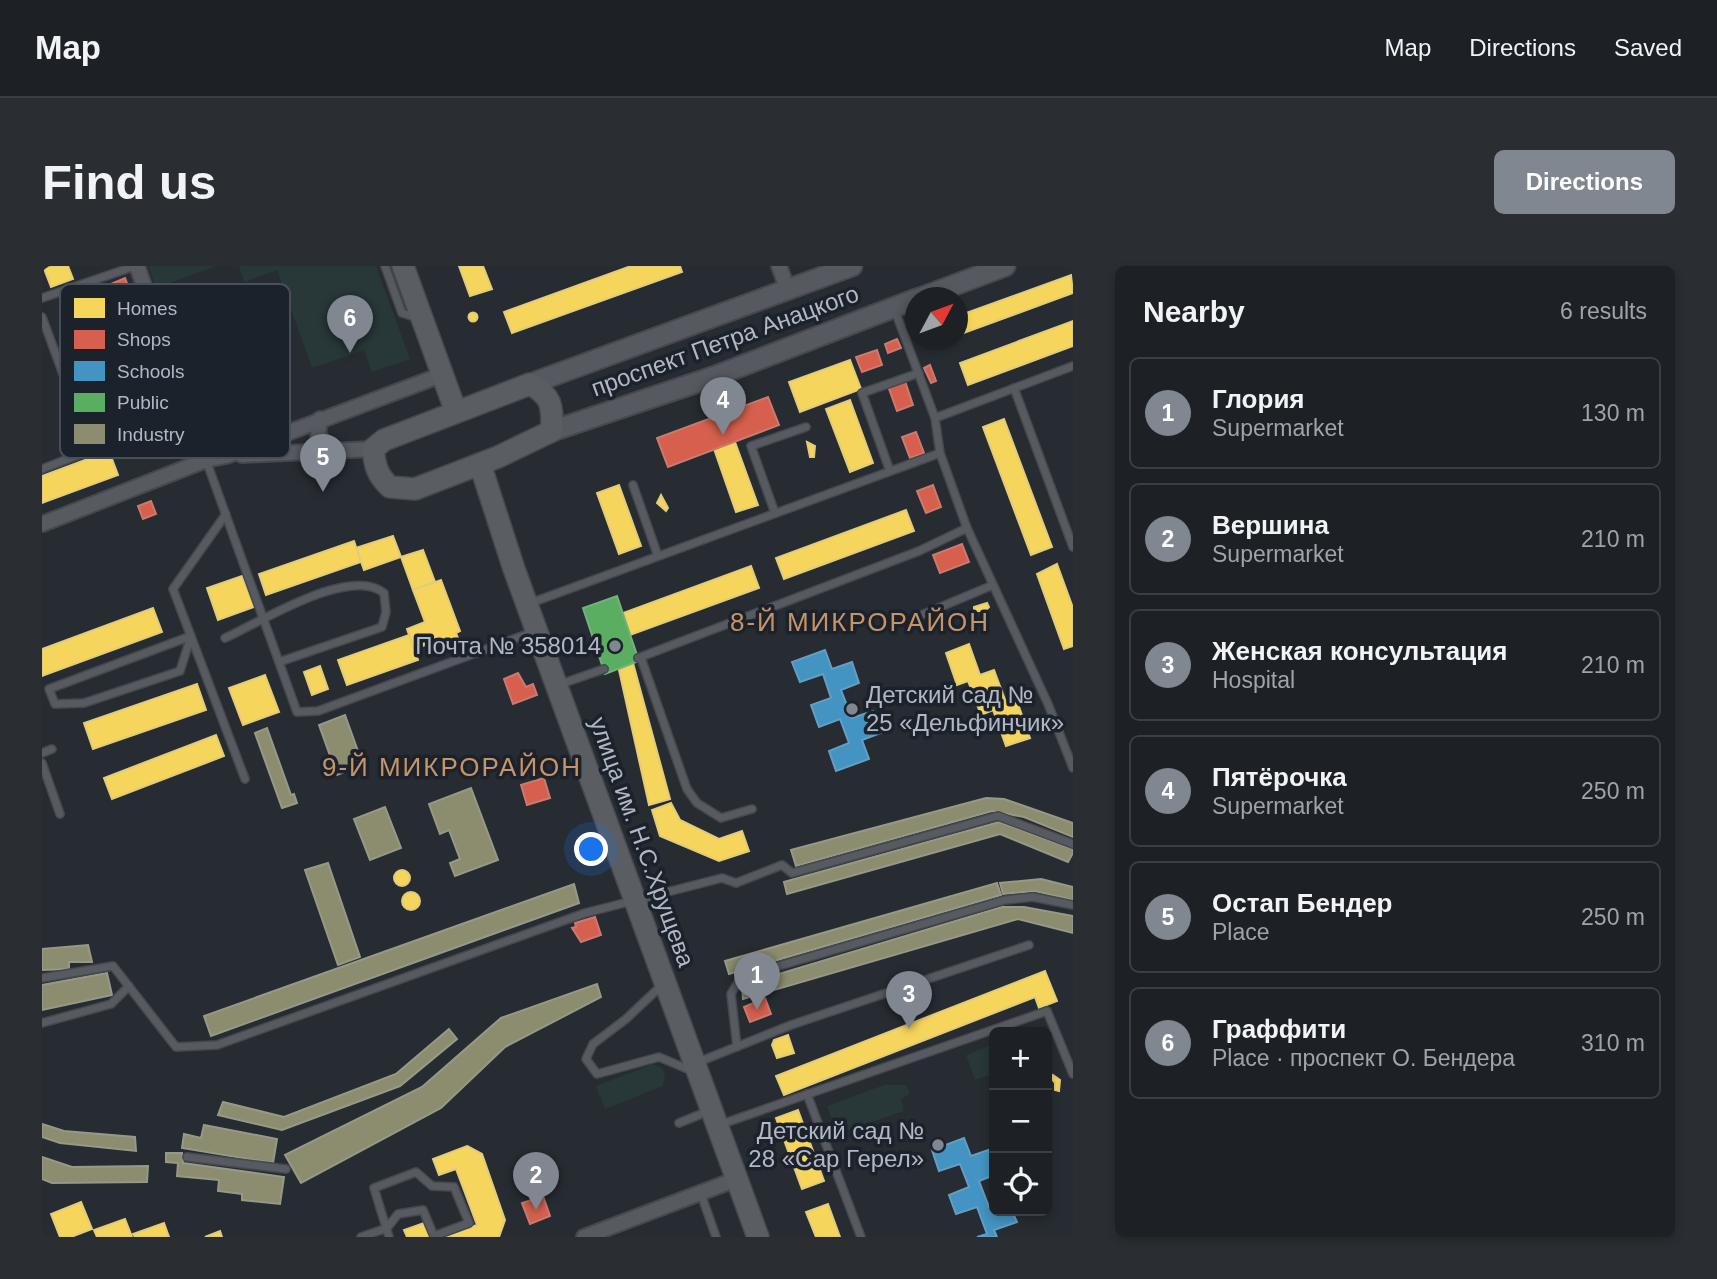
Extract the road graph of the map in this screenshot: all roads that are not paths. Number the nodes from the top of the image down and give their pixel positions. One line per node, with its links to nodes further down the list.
1 (136, 266): 7 (lane); 8 (street)
2 (385, 266): 16 (lane)
3 (402, 266): 16 (main road)
4 (779, 266): 10 (street)
5 (852, 266): 10 (main road, проспект Петра Анацкого)
6 (1005, 266): 9 (main road, проспект Петра Анацкого)
7 (83, 284)
8 (143, 284)
9 (948, 287)
10 (788, 290): 21 (main road, проспект Петра Анацкого)
11 (60, 292): 12 (lane)
12 (42, 298)
13 (905, 303): 14 (main road, проспект Петра Анацкого)
14 (894, 307): 19 (lane); 28 (main road, проспект Петра Анацкого)
15 (42, 317): 17 (lane)
16 (424, 320): 20 (main road)
17 (60, 366)
18 (1073, 366): 22 (lane)
19 (919, 373): 24 (lane); 38 (lane)
20 (444, 374): 23 (main road); 25 (street)
21 (530, 384): 23 (main road, проспект Петра Анацкого); 28 (main road)
22 (1014, 388): 24 (lane); 44 (lane)
23 (456, 412): 30 (main road, проспект Петра Анацкого)
24 (935, 418): 32 (lane)
25 (320, 419): 27 (street); 29 (street)
26 (806, 427): 40 (lane)
27 (290, 431)
28 (552, 432): 36 (main road, проспект Петра Анацкого)
29 (330, 449): 30 (street); 31 (street)
30 (373, 449): 36 (main road, проспект Петра Анацкого)
31 (290, 452)
32 (940, 453): 38 (lane); 43 (lane)
33 (70, 458): 37 (lane)
34 (216, 458): 35 (street)
35 (206, 460): 41 (lane); 42 (street)
36 (480, 464): 47 (main road, улица им. Н.С.Хрущева)
37 (42, 469)
38 (890, 471): 40 (lane)
39 (633, 485): 45 (lane)
40 (775, 513): 45 (lane)
41 (226, 514): 49 (lane); 51 (lane)
42 (42, 524)
43 (967, 528): 46 (lane); 61 (lane)
44 (1073, 547)
45 (658, 556): 47 (lane)
46 (993, 585): 48 (lane); 59 (lane)
47 (527, 604): 50 (main road, улица им. Н.С.Хрущева)
48 (919, 616)
49 (263, 617): 52 (lane); 53 (lane); 53 (lane)
50 (537, 631): 53 (lane); 55 (main road, улица им. Н.С.Хрущева)
51 (191, 636): 51 (lane); 60 (lane)
52 (225, 638)
53 (279, 662)
54 (604, 669): 55 (lane)
55 (557, 685): 64 (main road, улица им. Н.С.Хрущева)
56 (52, 749): 57 (lane)
57 (42, 753)
58 (42, 763): 62 (lane)
59 (1073, 768)
60 (245, 779)
61 (752, 809)
62 (60, 814)
63 (1073, 844): 64 (lane)
64 (635, 900): 68 (main road, улица им. Н.С.Хрущева); 69 (lane)
65 (1073, 905): 71 (lane)
66 (1029, 945): 71 (lane)
67 (42, 978): 69 (lane)
68 (665, 982): 72 (main road, улица им. Н.С.Хрущева); 72 (lane)
69 (129, 986): 70 (lane)
70 (42, 1023)
71 (737, 1047): 72 (lane)
72 (697, 1069): 75 (main road, улица им. Н.С.Хрущева)
73 (1073, 1074): 74 (lane)
74 (807, 1094): 75 (lane); 87 (lane)
75 (715, 1117): 76 (lane); 79 (main road, улица им. Н.С.Хрущева)
76 (679, 1123)
77 (187, 1157): 78 (lane)
78 (286, 1169)
79 (737, 1179): 80 (street); 86 (main road, улица им. Н.С.Хрущева)
80 (701, 1194): 84 (street); 85 (lane)
81 (387, 1228): 81 (lane); 82 (lane); 83 (lane)
82 (361, 1237)
83 (389, 1237)
84 (584, 1237)
85 (716, 1237)
86 (758, 1237)
87 (861, 1237)

